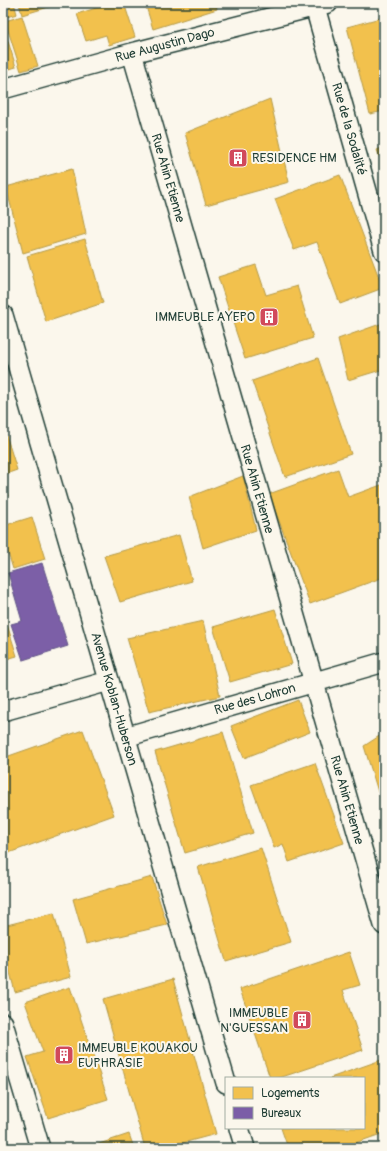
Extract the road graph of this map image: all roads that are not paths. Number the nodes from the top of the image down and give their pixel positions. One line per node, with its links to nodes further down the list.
1 (321, 5): 2 (street, Rue Augustin Dago); 4 (street, Rue de la Sodalité)
2 (132, 53): 3 (street, Rue Augustin Dago); 8 (street, Rue Ahin Etienne)
3 (3, 89)
4 (384, 251)
5 (3, 315): 7 (street, Avenue Koblan-Huberson)
6 (384, 662): 8 (street, Rue des Lohron)
7 (109, 681): 9 (street); 10 (street, Avenue Koblan-Huberson)
8 (313, 683): 10 (street, Rue des Lohron); 11 (street, Rue Ahin Etienne)
9 (3, 711)
10 (125, 737): 13 (street, Avenue Koblan-Huberson)
11 (384, 925)
12 (3, 1023): 15 (street)
13 (225, 1081)
14 (239, 1129): 16 (street)
15 (40, 1148)
16 (245, 1148)

